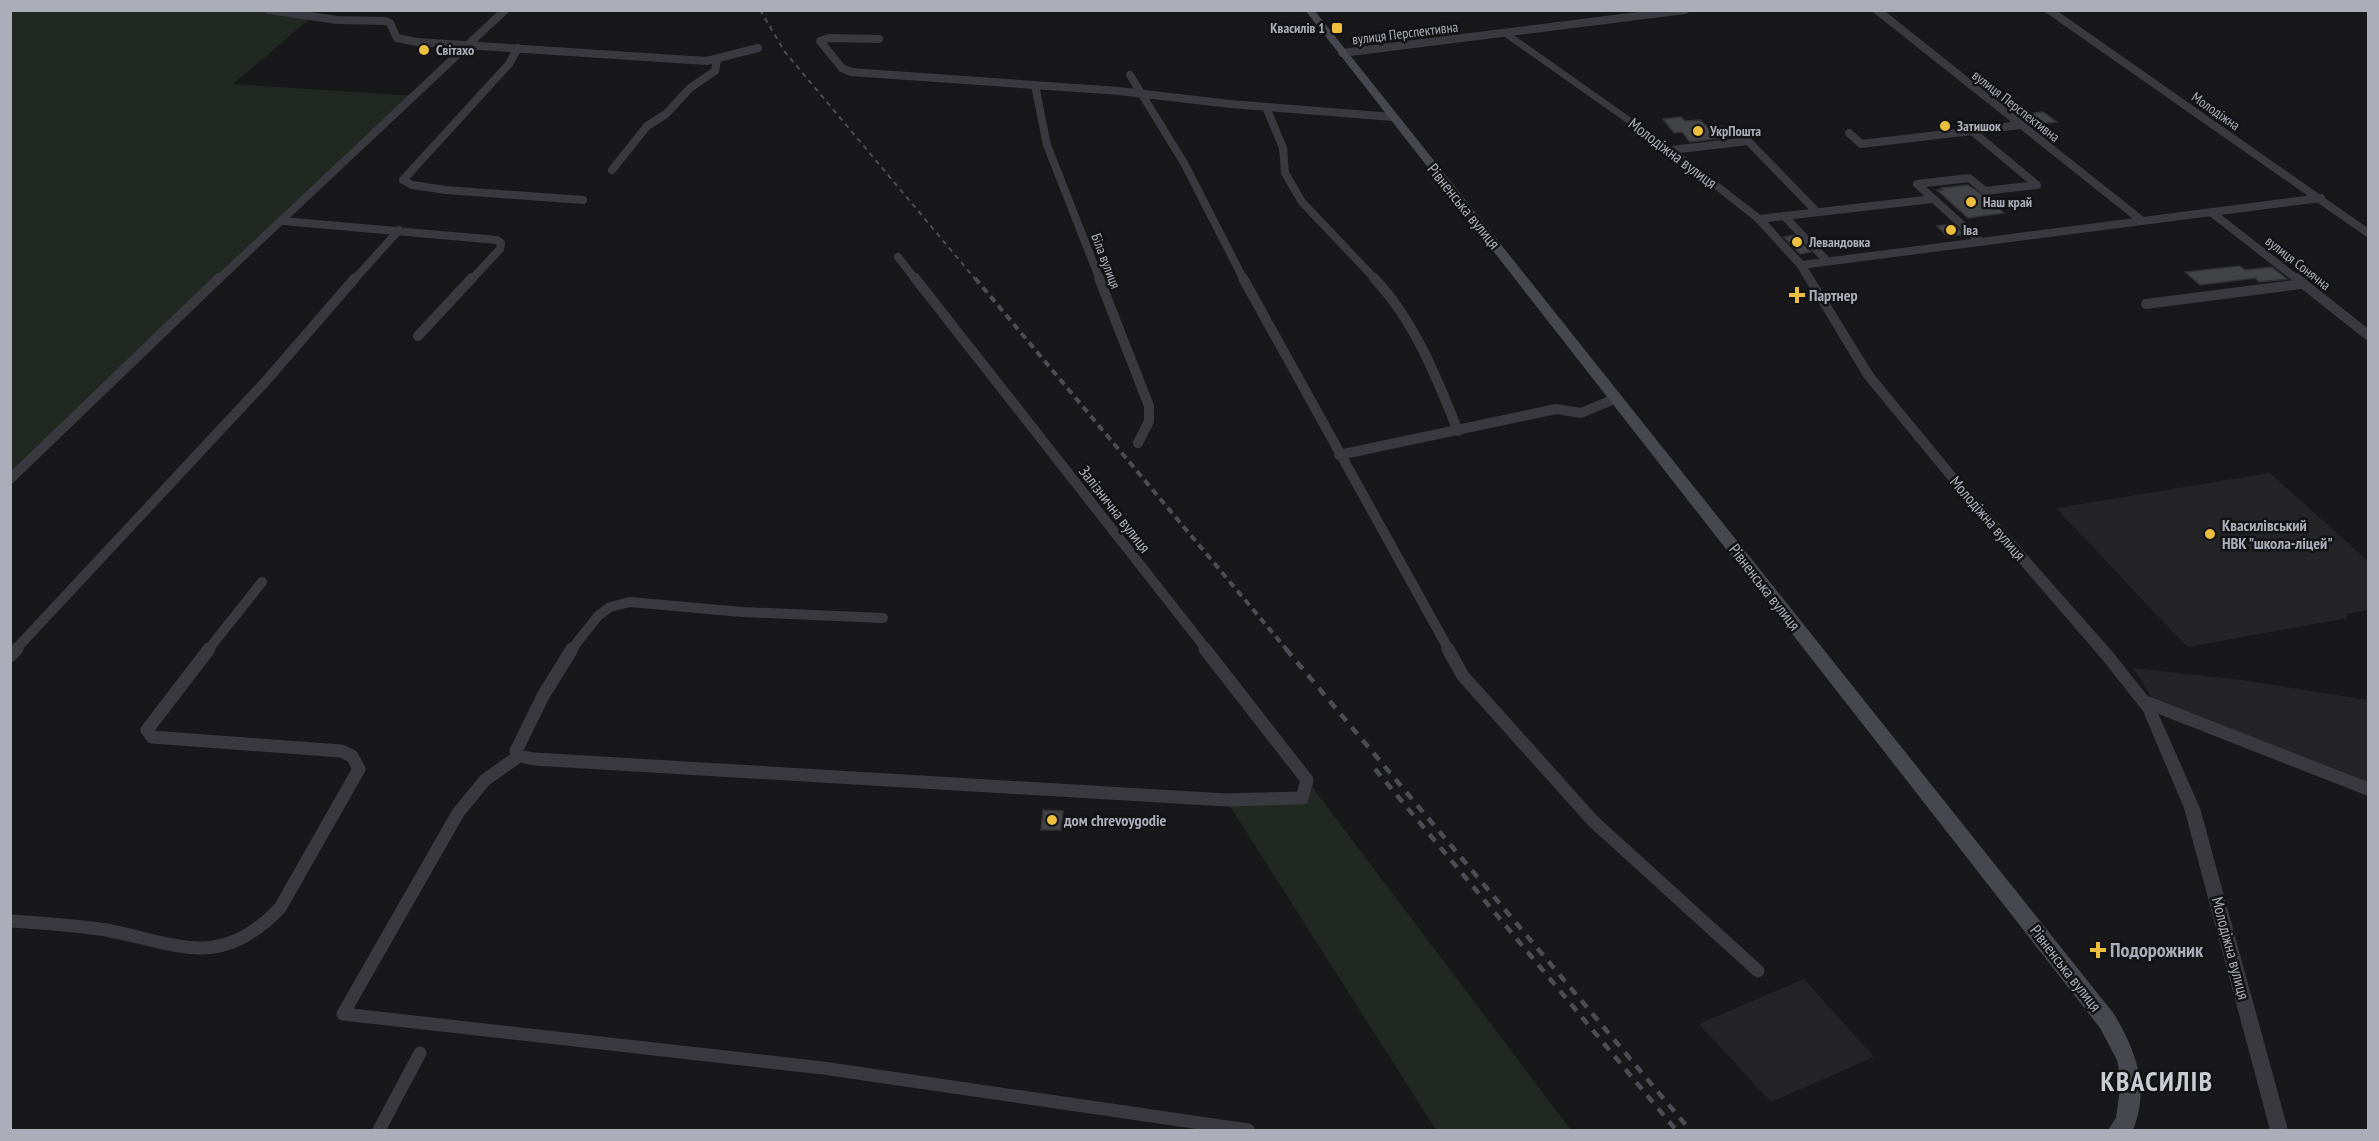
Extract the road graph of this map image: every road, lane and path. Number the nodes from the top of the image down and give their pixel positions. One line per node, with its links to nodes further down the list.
1 (269, 10): 9 (street)
2 (505, 10): 9 (street)
3 (1309, 10): 12 (main road, Рівненська вулиця)
4 (1685, 10): 7 (street, вулиця Перспективна)
5 (1877, 10): 19 (street, вулиця Перспективна)
6 (2049, 10): 24 (street, Молодіжна)
7 (1505, 33): 12 (street, вулиця Перспективна); 22 (street, Молодіжна вулиця)
8 (879, 39): 15 (street)
9 (470, 46): 10 (street); 32 (street)
10 (518, 48): 13 (street); 26 (street)
11 (758, 48): 13 (street)
12 (1345, 56): 18 (main road, Рівненська вулиця)
13 (717, 60): 23 (street)
14 (1130, 75): 16 (street)
15 (1035, 85): 16 (street); 45 (street, Біла вулиця)
16 (1141, 94): 17 (street); 46 (street)
17 (1266, 107): 18 (street); 44 (street)
18 (1393, 117): 43 (main road, Рівненська вулиця)
19 (2020, 125): 20 (street); 31 (street, вулиця Перспективна)
20 (1972, 131): 21 (street); 25 (street)
21 (1849, 133)
22 (1671, 150): 27 (street); 30 (street, Молодіжна вулиця)
23 (612, 170)
24 (2321, 198): 28 (street); 34 (street, Молодіжна)
25 (1934, 199): 27 (street); 35 (street)
26 (583, 200)
27 (1817, 212): 29 (street)
28 (2211, 212): 31 (street); 39 (street, вулиця Сонячна)
29 (1784, 216): 30 (street); 37 (street)
30 (1759, 219): 38 (street, Молодіжна вулиця)
31 (2141, 220): 35 (street)
32 (283, 221): 33 (street); 47 (street)
33 (399, 230): 42 (street); 50 (street)
34 (2368, 233)
35 (1980, 241): 37 (street)
36 (898, 257): 52 (street, Залізнична вулиця)
37 (1827, 261): 38 (street)
38 (1800, 265): 51 (street, Молодіжна вулиця)
39 (2301, 284): 40 (street); 41 (street, вулиця Сонячна)
40 (2146, 304)
41 (2368, 335)
42 (418, 336)
43 (1617, 398): 44 (street); 57 (main road, Рівненська вулиця)
44 (1458, 431): 46 (street)
45 (1138, 443)
46 (1338, 455): 55 (street)
47 (10, 479)
48 (262, 582): 54 (street)
49 (882, 618): 52 (street)
50 (10, 656)
51 (2142, 701): 53 (street); 60 (street, Молодіжна вулиця)
52 (519, 756): 59 (street)
53 (2368, 789)
54 (10, 921)
55 (1758, 970)
56 (420, 1053): 58 (street)
57 (2126, 1128)
58 (379, 1131)
59 (1248, 1131)
60 (2279, 1131)

